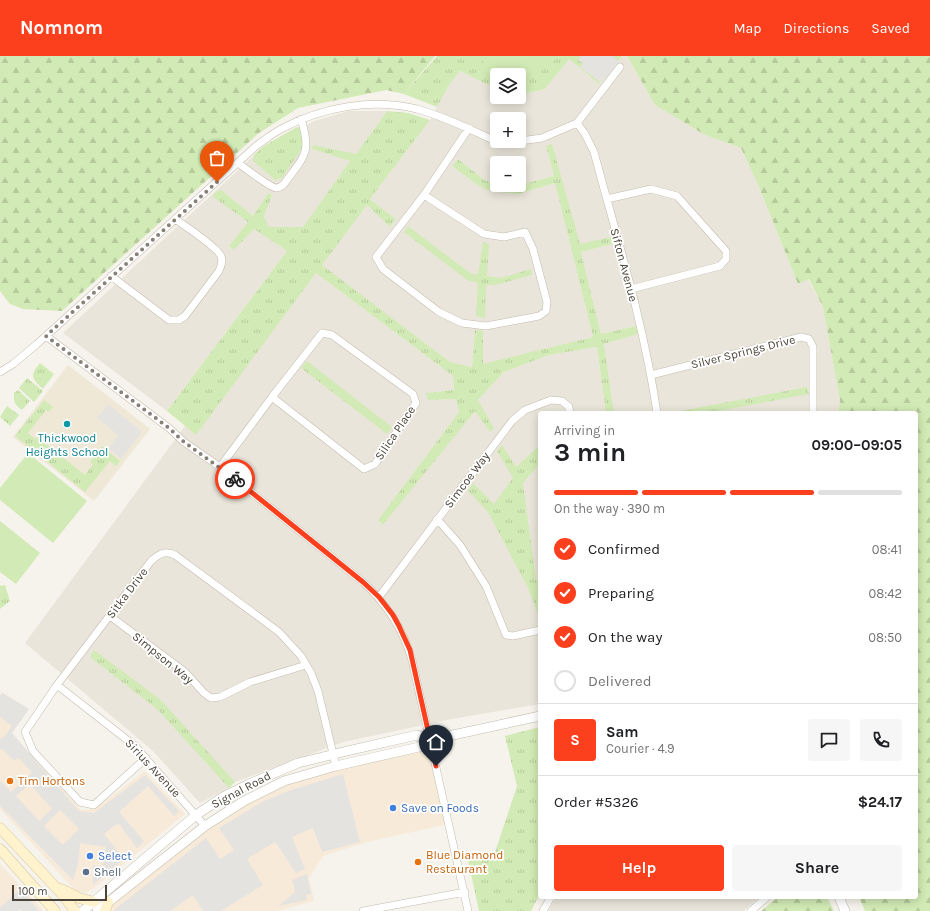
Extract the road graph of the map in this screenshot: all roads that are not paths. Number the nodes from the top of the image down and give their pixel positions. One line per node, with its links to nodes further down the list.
1 (620, 67): 3 (street)
2 (301, 119): 4 (street); 7 (street); 7 (street)
3 (577, 123): 6 (street); 9 (street, Sifton Avenue)
4 (469, 128): 5 (street); 8 (street)
5 (490, 138)
6 (526, 140)
7 (238, 163): 10 (street)
8 (424, 195): 8 (street)
9 (607, 200): 12 (street, Sifton Avenue); 12 (street)
10 (175, 219): 11 (street); 11 (street)
11 (111, 276): 13 (street)
12 (631, 289): 15 (street, Sifton Avenue)
13 (46, 336): 14 (street); 20 (street)
14 (0, 372)
15 (651, 375): 18 (street, Sifton Avenue); 19 (street, Silver Springs Drive)
16 (272, 397): 16 (street, Silica Place); 20 (street, Silica Place)
17 (570, 411): 21 (street, Simcoe Way)
18 (657, 411)
19 (813, 411)
20 (220, 467): 22 (street)
21 (437, 520): 22 (street, Simcoe Way); 24 (street)
22 (379, 597): 28 (street)
23 (110, 616): 25 (street, Simpson Way); 25 (street, Sitka Drive); 26 (street, Sitka Drive)
24 (538, 630)
25 (306, 665): 29 (street, Sitka Drive)
26 (58, 685): 30 (street, Sirius Avenue); 30 (street, Sitka Drive)
27 (538, 716): 28 (street, Signal Road)
28 (430, 740): 29 (street, Signal Road); 31 (street, Signal Road); 37 (street)
29 (333, 754): 31 (street, Sitka Drive); 32 (street, Signal Road)
30 (146, 758): 32 (street, Sirius Avenue)
31 (336, 766): 33 (street, Signal Road)
32 (196, 815): 33 (street, Sirius Avenue); 42 (street, Signal Road)
33 (205, 826): 43 (street, Signal Road)
34 (0, 828): 36 (main road)
35 (0, 849): 41 (main road)
36 (51, 883): 42 (main road); 46 (main road)
37 (465, 892): 44 (street); 49 (street)
38 (550, 899): 50 (street)
39 (765, 899): 51 (street)
40 (840, 899): 52 (street)
41 (49, 906): 45 (main road)
42 (96, 906): 43 (street, Signal Road); 47 (street, Signal Road)
43 (107, 906)
44 (399, 907): 48 (street)
45 (55, 911)
46 (75, 911)
47 (83, 911)
48 (363, 911)
49 (468, 911)
50 (543, 911)
51 (751, 911)
52 (845, 911)

